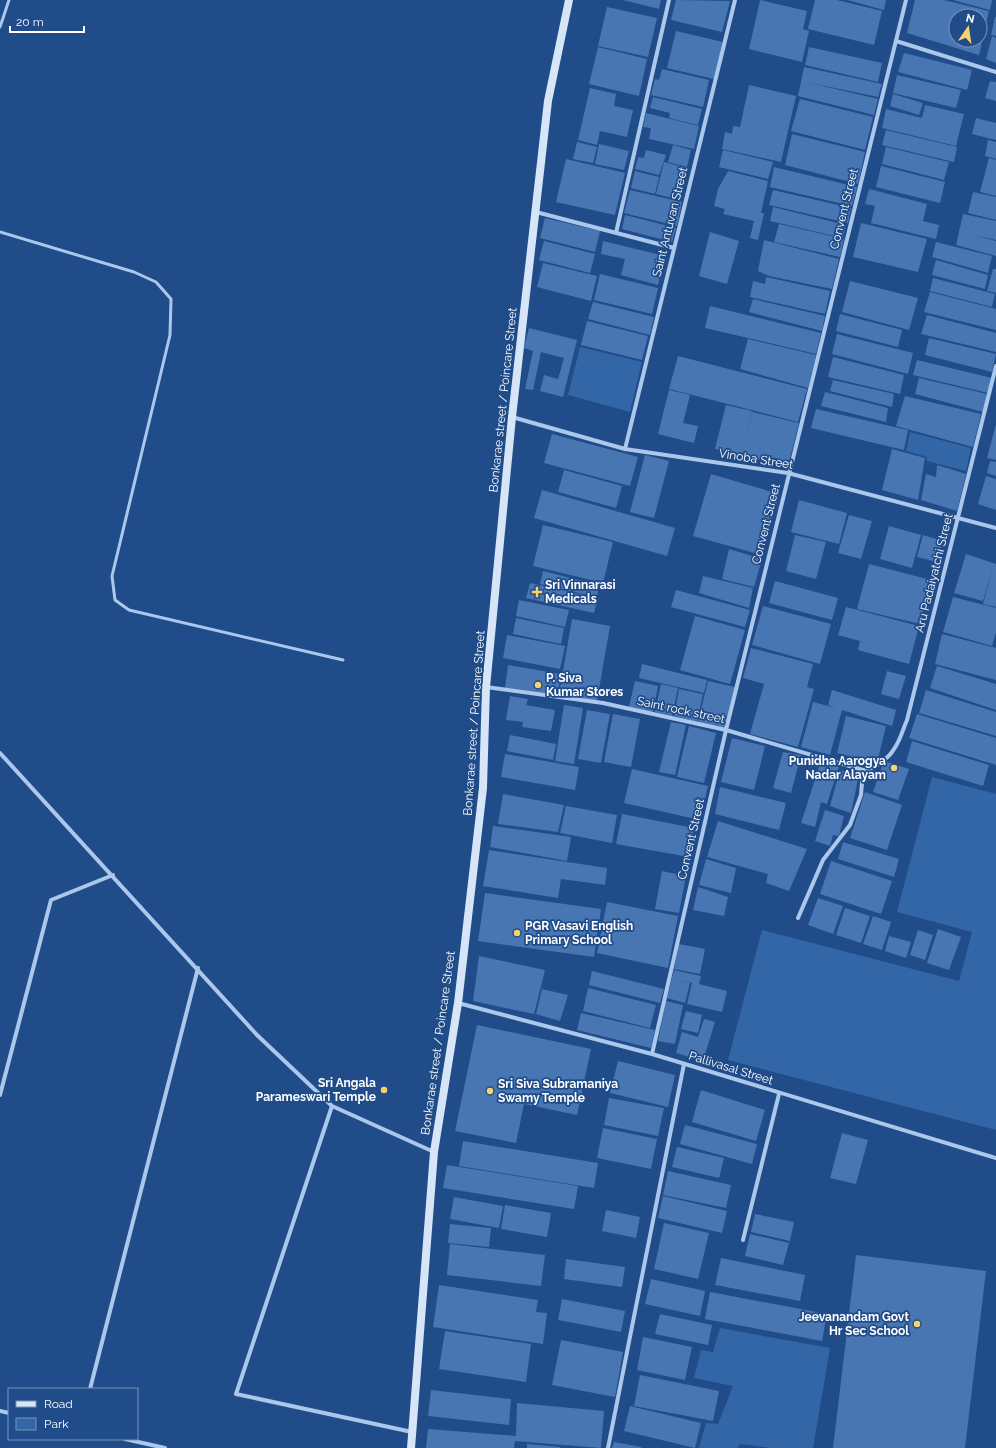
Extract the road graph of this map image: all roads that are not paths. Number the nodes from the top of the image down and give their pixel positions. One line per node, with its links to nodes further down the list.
1 (8, 0): 6 (lane)
2 (569, 0): 9 (street, Bonkarae street / Poincare Street)
3 (669, 0): 11 (street)
4 (735, 0): 12 (street, Saint Antuvan Street)
5 (906, 0): 7 (street, Convent Street)
6 (0, 27)
7 (896, 42): 8 (street); 16 (street, Convent Street)
8 (996, 72)
9 (535, 212): 11 (street); 14 (street, Bonkarae street / Poincare Street)
10 (0, 232): 19 (lane)
11 (616, 233): 12 (street)
12 (674, 248): 15 (street, Saint Antuvan Street)
13 (996, 366): 17 (street, Aru Padaiyatchi Street)
14 (512, 417): 15 (street, Vinoba Street); 20 (street, Bonkarae street / Poincare Street)
15 (625, 449): 16 (street, Vinoba Street)
16 (788, 473): 17 (street, Vinoba Street); 21 (street, Convent Street)
17 (958, 517): 18 (street, Vinoba Street); 23 (street, Aru Padaiyatchi Street)
18 (996, 528)
19 (343, 660)
20 (486, 687): 21 (street, Saint rock street); 27 (street, Bonkarae street / Poincare Street)
21 (726, 730): 23 (street, Saint rock street); 28 (street, Convent Street)
22 (0, 753): 24 (street)
23 (865, 770): 25 (street)
24 (113, 875): 26 (street); 31 (street)
25 (798, 918)
26 (198, 968): 32 (street); 36 (street)
27 (458, 1003): 28 (street, Pallivasal Street); 33 (street, Bonkarae street / Poincare Street)
28 (652, 1054): 29 (street, Pallivasal Street)
29 (684, 1064): 30 (street, Pallivasal Street); 41 (street)
30 (779, 1094): 34 (street, Pallivasal Street); 35 (street)
31 (0, 1095)
32 (332, 1106): 33 (street); 37 (street)
33 (434, 1152): 37 (street, Bonkarae street / Poincare Street)
34 (996, 1158)
35 (743, 1240)
36 (90, 1388)
37 (412, 1432): 40 (street, Bonkarae street / Poincare Street)
38 (129, 1440): 39 (street)
39 (165, 1448)
40 (411, 1448)
41 (608, 1448)

